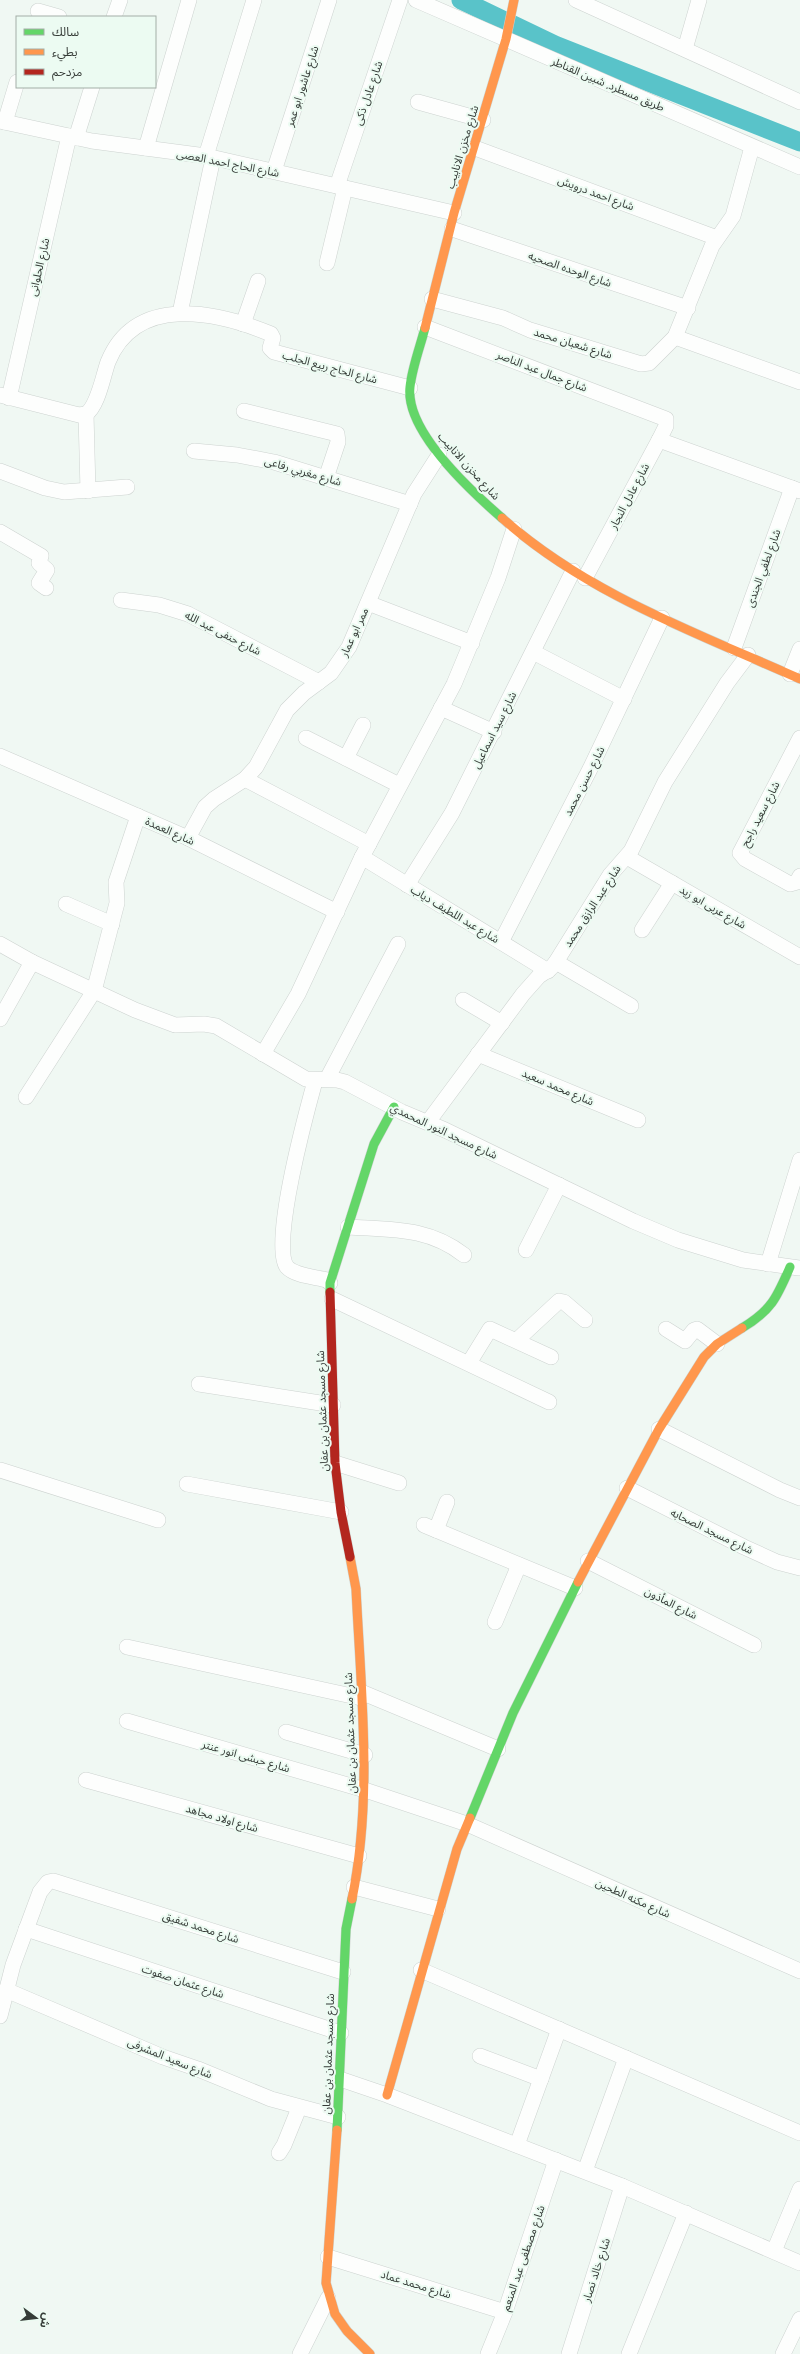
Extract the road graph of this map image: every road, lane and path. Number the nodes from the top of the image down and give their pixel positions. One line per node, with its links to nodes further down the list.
1 (120, 0): 12 (street)
2 (188, 0): 23 (street)
3 (254, 0): 25 (street)
4 (330, 0): 27 (street, شارع عاشور ابو عمر)
5 (400, 0): 28 (street, شارع عادل ذكى)
6 (416, 0): 13 (street, طريق مسطرد, شبين القناطر)
7 (514, 0): 13 (street, شارع مخزن الانابيب)
8 (576, 0): 14 (street)
9 (699, 0): 14 (street)
10 (39, 9): 11 (street)
11 (56, 16)
12 (114, 16)
13 (508, 33): 19 (street, شارع مخزن الانابيب); 22 (street, طريق مسطرد, شبين القناطر)
14 (685, 50): 18 (street)
15 (16, 85): 20 (street)
16 (92, 88): 21 (street, شارع الحلوانى)
17 (418, 102): 19 (street)
18 (800, 102)
19 (483, 120): 24 (street, شارع مخزن الانابيب)
20 (2, 122): 21 (street, شارع الحاج احمد العصى)
21 (73, 137): 23 (street, شارع الحاج احمد العصى); 42 (street, شارع الحلوانى)
22 (752, 147): 26 (street, طريق مسطرد, شبين القناطر); 31 (street, شارع شعبان محمد)
23 (146, 148): 25 (street, شارع الحاج احمد العصى)
24 (475, 148): 29 (street, شارع مخزن الانابيب); 31 (street, شارع احمد درويش)
25 (209, 157): 27 (street, شارع الحاج احمد العصى); 36 (street)
26 (800, 167)
27 (274, 171): 28 (street, شارع الحاج احمد العصى)
28 (341, 187): 29 (street, شارع الحاج احمد العصى); 32 (street, شارع عادل ذكى)
29 (454, 214): 30 (street, شارع مخزن الانابيب)
30 (452, 229): 34 (street, شارع مخزن الانابيب); 35 (street, شارع الوحده الصحيه)
31 (717, 238): 35 (street, شارع شعبان محمد)
32 (327, 263)
33 (258, 281): 37 (street)
34 (432, 299): 38 (street, شارع مخزن الانابيب); 39 (street, شارع شعبان محمد)
35 (688, 308): 39 (street, شارع شعبان محمد)
36 (180, 313): 37 (street, شارع الحاج ربيع الجلب); 44 (street, شارع الحاج ربيع الجلب)
37 (243, 324): 41 (street, شارع الحاج ربيع الجلب)
38 (425, 327): 41 (street, شارع مخزن الانابيب); 45 (street, شارع جمال عبد الناصر)
39 (675, 337): 40 (street)
40 (800, 382)
41 (410, 388): 48 (street, شارع مخزن الانابيب)
42 (5, 396): 44 (street)
43 (244, 411): 50 (street)
44 (86, 414): 53 (street)
45 (659, 416): 46 (street, شارع عادل النجار)
46 (659, 440): 52 (street); 57 (street, شارع عادل النجار)
47 (194, 451): 50 (street, شارع مغربي رفاعى)
48 (439, 455): 54 (street, ممر ابو عمار); 55 (street, شارع مخزن الانابيب)
49 (0, 471): 53 (street)
50 (326, 478): 54 (street, شارع مغربي رفاعى)
51 (127, 487): 53 (street)
52 (796, 489): 63 (street, شارع لطفي الجندى)
53 (88, 491)
54 (410, 504): 60 (street, ممر ابو عمار)
55 (514, 529): 57 (street, شارع مخزن الانابيب); 62 (street)
56 (0, 532): 58 (street)
57 (580, 574): 61 (street, شارع مخزن الانابيب); 65 (street, شارع سيد اسماعيل)
58 (46, 588)
59 (121, 600): 68 (street, شارع حنفى عبد الله)
60 (368, 603): 62 (street); 68 (street, ممر ابو عمار)
61 (662, 618): 63 (street, شارع مخزن الانابيب); 69 (street, شارع حسن محمد)
62 (472, 643): 70 (street)
63 (734, 648): 66 (street, شارع مخزن الانابيب)
64 (800, 649): 67 (street)
65 (533, 652): 69 (street); 72 (street, شارع سيد اسماعيل)
66 (748, 655): 67 (street, شارع مخزن الانابيب); 82 (street, شارع عبد الرازق محمد)
67 (795, 676)
68 (319, 682): 77 (street, ممر ابو عمار)
69 (624, 699): 90 (street, شارع حسن محمد)
70 (441, 708): 72 (street); 78 (street)
71 (363, 726): 76 (street)
72 (494, 732): 85 (street, شارع سيد اسماعيل)
73 (306, 738): 76 (street)
74 (800, 738): 83 (street, شارع سعيد راجح)
75 (0, 756): 79 (street, شارع العمدة)
76 (346, 758): 78 (street)
77 (245, 779): 80 (street, ممر ابو عمار); 81 (street, شارع عبد اللطيف دياب)
78 (399, 785): 81 (street)
79 (138, 816): 80 (street, شارع العمدة); 88 (street)
80 (188, 838): 87 (street, شارع العمدة)
81 (365, 850): 85 (street, شارع عبد اللطيف دياب); 87 (street)
82 (627, 857): 84 (street, شارع عربى ابو زيد); 95 (street, شارع عبد الرازق محمد)
83 (798, 879)
84 (672, 883): 89 (street); 93 (street, شارع عربى ابو زيد)
85 (407, 885): 90 (street, شارع عبد اللطيف دياب)
86 (66, 904): 88 (street)
87 (337, 912): 101 (street)
88 (112, 924): 96 (street)
89 (642, 930)
90 (501, 942): 95 (street, شارع عبد اللطيف دياب)
91 (0, 944): 94 (street, شارع مسجد النور المحمدي)
92 (398, 944): 103 (street)
93 (800, 957)
94 (32, 962): 96 (street, شارع مسجد النور المحمدي); 99 (street)
95 (552, 966): 98 (street, شارع عبد اللطيف دياب); 100 (street, شارع عبد الرازق محمد)
96 (94, 991): 101 (street, شارع مسجد النور المحمدي); 104 (street)
97 (463, 1000): 100 (street)
98 (630, 1006)
99 (0, 1019)
100 (502, 1022): 102 (street, شارع عبد الرازق محمد)
101 (263, 1054): 103 (street, شارع مسجد النور المحمدي)
102 (478, 1054): 106 (street, شارع محمد سعيد); 107 (street, شارع عبد الرازق محمد)
103 (321, 1080): 105 (street, شارع مسجد النور المحمدي); 115 (street)
104 (26, 1097)
105 (394, 1107): 107 (street, شارع مسجد النور المحمدي); 110 (street, شارع مسجد عثمان بن عفان)
106 (638, 1120)
107 (428, 1122): 109 (street, شارع مسجد النور المحمدي)
108 (800, 1160): 113 (street)
109 (559, 1185): 111 (street); 113 (street, شارع مسجد النور المحمدي)
110 (348, 1227): 112 (street); 115 (street, شارع مسجد عثمان بن عفان)
111 (526, 1250)
112 (464, 1255)
113 (768, 1264): 114 (street, شارع مسجد النور المحمدي)
114 (795, 1268): 120 (street)
115 (330, 1283): 116 (street, شارع مسجد عثمان بن عفان)
116 (332, 1299): 122 (street); 125 (street, شارع مسجد عثمان بن عفان)
117 (585, 1320): 119 (street)
118 (666, 1329): 120 (street)
119 (517, 1340): 121 (street); 122 (street)
120 (716, 1344): 126 (street)
121 (551, 1357)
122 (469, 1363): 124 (street)
123 (199, 1384): 125 (street)
124 (549, 1402)
125 (333, 1405): 127 (street, شارع مسجد عثمان بن عفان)
126 (659, 1429): 131 (street); 132 (street)
127 (335, 1463): 129 (street); 134 (street, شارع مسجد عثمان بن عفان)
128 (0, 1470): 135 (street)
129 (399, 1482)
130 (187, 1484): 134 (street)
131 (627, 1488): 136 (street); 138 (street, شارع مسجد الصحابه)
132 (800, 1498)
133 (447, 1502): 137 (street)
134 (341, 1512): 143 (street, شارع مسجد عثمان بن عفان)
135 (158, 1520)
136 (588, 1561): 139 (street); 141 (street, شارع المأذون)
137 (519, 1565): 139 (street); 140 (street)
138 (800, 1568)
139 (575, 1588): 146 (street)
140 (495, 1622)
141 (754, 1645)
142 (127, 1647): 143 (street)
143 (361, 1695): 146 (street); 147 (street, شارع مسجد عثمان بن عفان)
144 (127, 1721): 149 (street, شارع حبشى انور عنتر)
145 (286, 1732): 147 (street)
146 (498, 1749): 150 (street)
147 (365, 1755): 149 (street, شارع مسجد عثمان بن عفان)
148 (86, 1780): 151 (street, شارع اولاد مجاهد)
149 (365, 1790): 150 (street, شارع حبشى انور عنتر); 151 (street, شارع مسجد عثمان بن عفان)
150 (467, 1824): 153 (street); 156 (street, شارع مكنه الطحين)
151 (359, 1856): 152 (street, شارع مسجد عثمان بن عفان)
152 (354, 1887): 153 (street); 157 (street, شارع مسجد عثمان بن عفان)
153 (438, 1909): 155 (street)
154 (26, 1929): 157 (street, شارع محمد شفيق); 158 (street); 161 (street, شارع عثمان صفوت)
155 (421, 1970): 160 (street); 166 (street)
156 (800, 1971)
157 (342, 1972): 161 (street, شارع مسجد عثمان بن عفان)
158 (6, 1990): 159 (street); 167 (street, شارع سعيد المشرفى)
159 (0, 2016)
160 (559, 2029): 163 (street); 165 (street)
161 (341, 2033): 164 (street, شارع مسجد عثمان بن عفان)
162 (480, 2056): 165 (street)
163 (626, 2058): 169 (street); 173 (street)
164 (340, 2079): 166 (street); 168 (street, شارع مسجد عثمان بن عفان)
165 (541, 2079): 170 (street)
166 (387, 2095): 170 (street)
167 (299, 2108): 168 (street, شارع سعيد المشرفى); 171 (street)
168 (338, 2117): 178 (street, شارع مسجد عثمان بن عفان)
169 (800, 2133)
170 (518, 2145): 172 (street)
171 (279, 2153)
172 (556, 2160): 173 (street); 181 (street, شارع مصطفى عبد المنعم)
173 (585, 2171): 174 (street)
174 (622, 2186): 176 (street); 186 (street, شارع خالد نصار)
175 (800, 2188): 177 (street)
176 (686, 2213): 177 (street); 187 (street)
177 (774, 2252): 179 (street)
178 (328, 2257): 180 (street, شارع مسجد عثمان بن عفان); 181 (street, شارع محمد عماد)
179 (800, 2263)
180 (328, 2298): 183 (street); 184 (street, شارع مسجد عثمان بن عفان)
181 (505, 2312): 185 (street, شارع مصطفى عبد المنعم)
182 (800, 2319): 188 (street)
183 (300, 2354)
184 (370, 2354)
185 (488, 2354)
186 (569, 2354)
187 (630, 2354)
188 (784, 2354)

